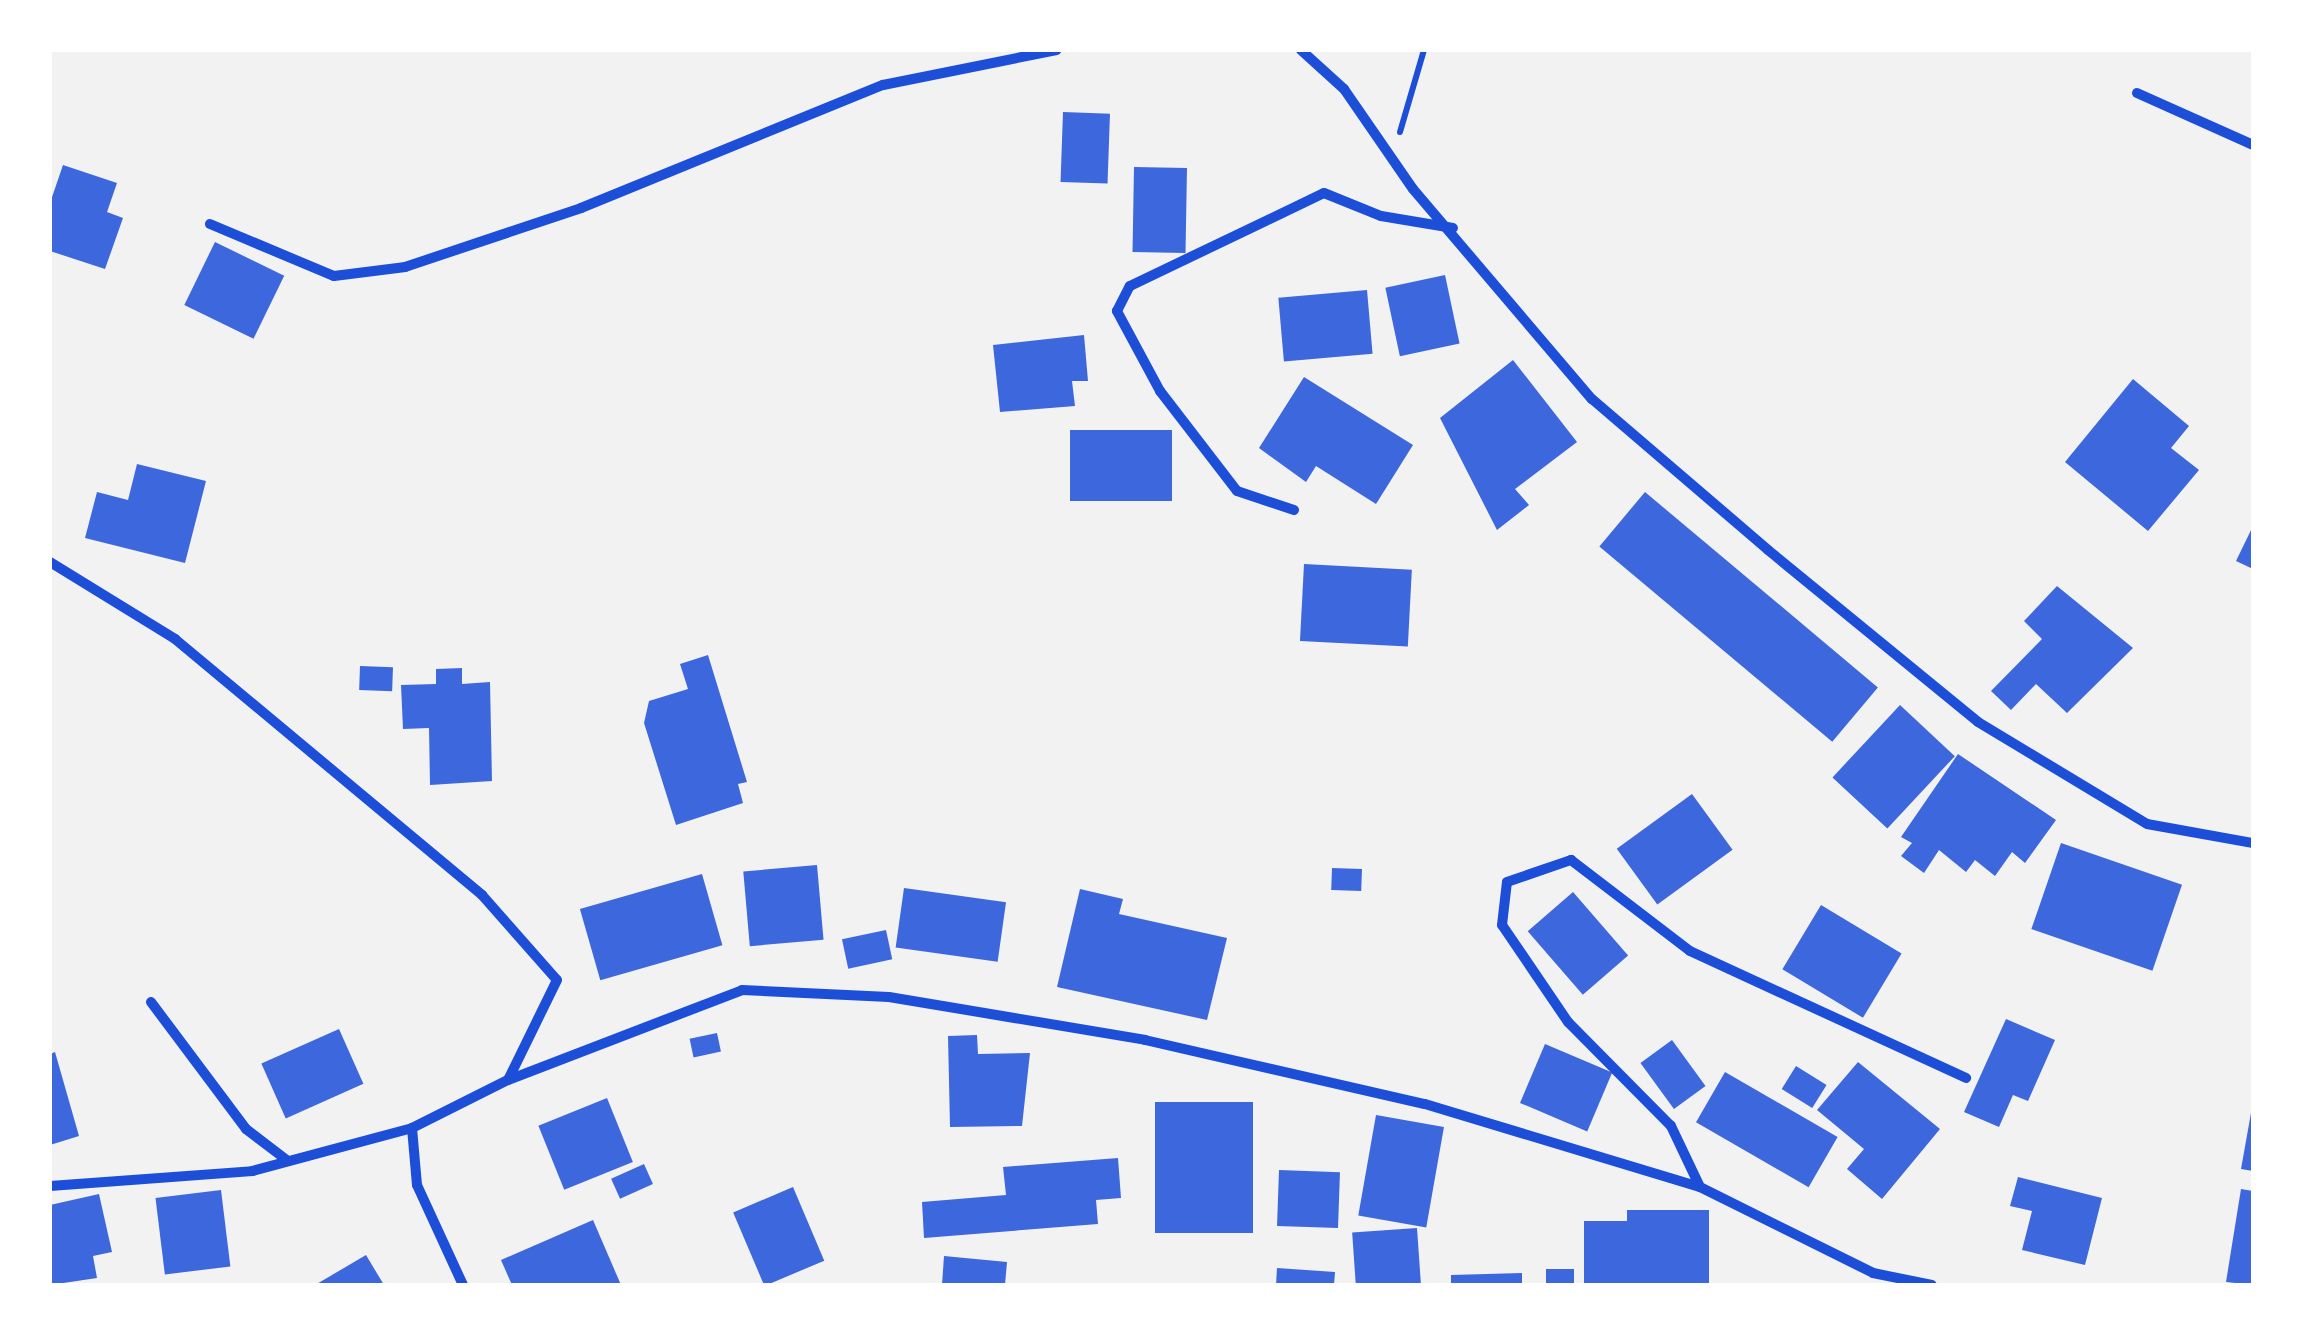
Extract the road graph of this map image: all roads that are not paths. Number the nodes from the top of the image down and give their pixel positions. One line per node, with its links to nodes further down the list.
1 (1056, 50): 5 (street)
2 (1301, 50): 6 (street)
3 (2137, 93): 4 (street)
4 (2253, 145)
5 (210, 224)
6 (1454, 228): 7 (street); 9 (street)
7 (1294, 510)
8 (50, 562): 12 (street)
9 (2253, 843)
10 (151, 1002): 14 (street)
11 (1966, 1078): 16 (street)
12 (508, 1080): 13 (street); 16 (street)
13 (412, 1128): 14 (street); 18 (street)
14 (288, 1161): 15 (street)
15 (50, 1186)
16 (1700, 1187): 17 (street)
17 (1871, 1279): 19 (street)
18 (464, 1285)
19 (1932, 1285)

